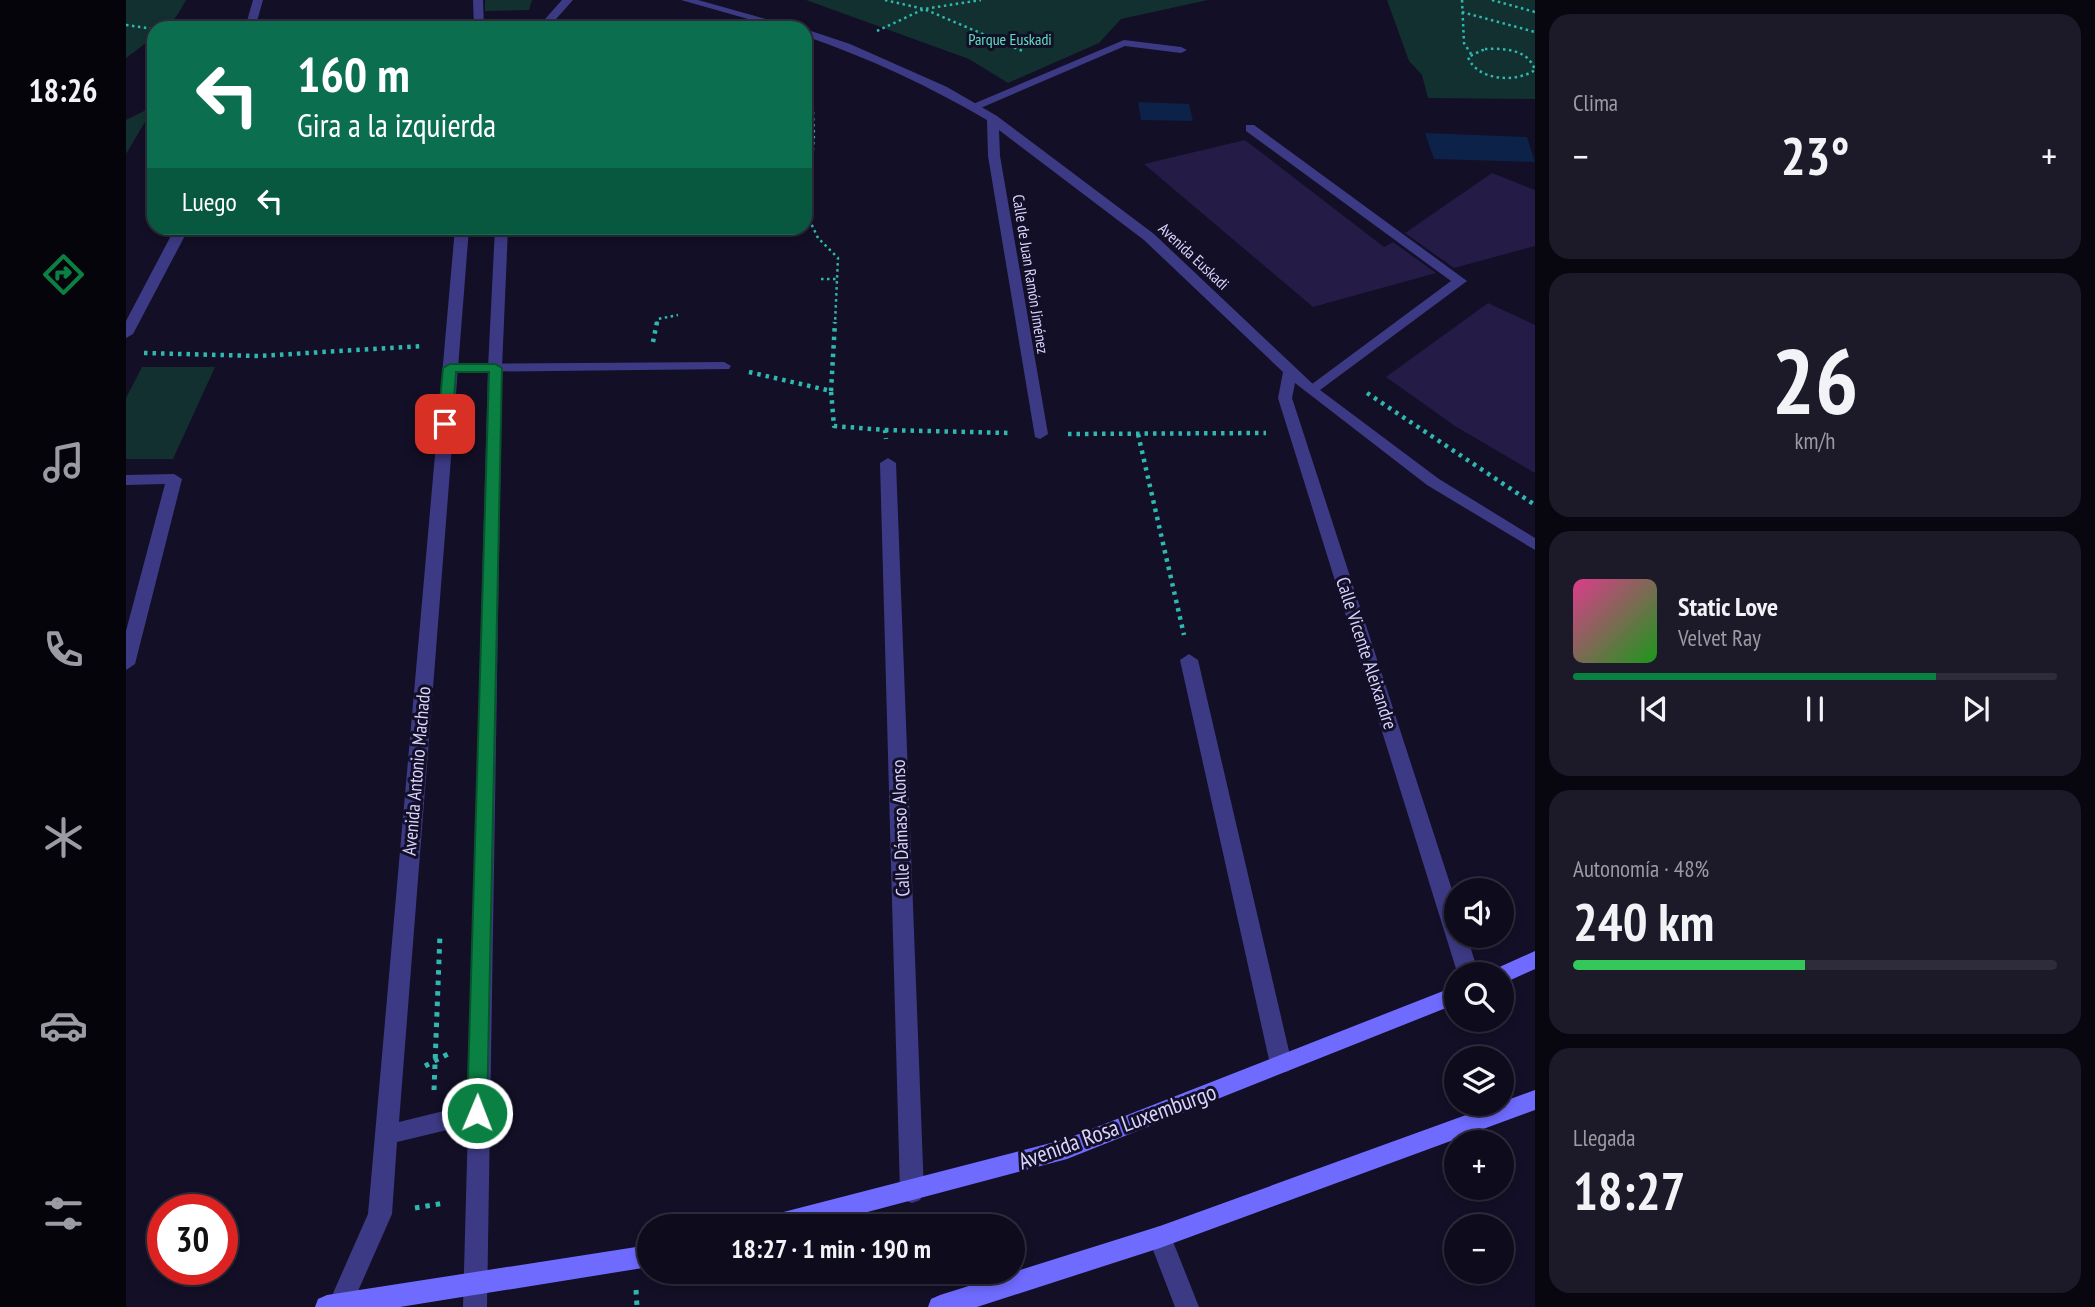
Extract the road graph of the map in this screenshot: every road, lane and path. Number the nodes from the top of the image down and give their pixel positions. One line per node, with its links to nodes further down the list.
1 (258, 0): 12 (street)
2 (478, 0): 13 (street)
3 (568, 0): 14 (street)
4 (686, 0): 15 (street)
5 (885, 0): 9 (path)
6 (981, 0): 9 (path)
7 (1462, 0): 10 (path)
8 (1492, 0): 11 (path)
9 (924, 9): 17 (path); 23 (path)
10 (1462, 12): 19 (path); 24 (path)
11 (1535, 12)
12 (252, 21)
13 (479, 21)
14 (548, 21)
15 (759, 21)
16 (126, 25): 18 (path)
17 (886, 27)
18 (147, 28)
19 (1535, 32)
20 (812, 34): 21 (street, Avenida Euskadi)
21 (846, 46): 25 (path); 28 (street, Avenida Euskadi)
22 (1181, 50): 28 (street)
23 (1025, 52)
24 (1471, 54): 26 (path); 26 (path)
25 (812, 61)
26 (1533, 74)
27 (812, 80): 29 (path)
28 (972, 107): 30 (street, Avenida Euskadi)
29 (814, 118): 32 (path)
30 (993, 119): 48 (street, Avenida Euskadi); 53 (street, Calle de Juan Ramón Jiménez)
31 (1250, 128): 49 (street)
32 (813, 142): 33 (path)
33 (812, 157)
34 (812, 226): 39 (path)
35 (178, 235): 41 (street)
36 (461, 235): 42 (street, Avenida Antonio Machado)
37 (502, 235): 47 (street)
38 (821, 279): 39 (path)
39 (836, 279): 50 (path)
40 (678, 315): 45 (path)
41 (126, 334)
42 (452, 344): 43 (path); 46 (street, Avenida Antonio Machado)
43 (139, 353)
44 (724, 366): 45 (street); 50 (path)
45 (648, 367): 47 (street)
46 (450, 368): 47 (street); 66 (street, Avenida Antonio Machado)
47 (495, 368): 64 (street)
48 (1290, 372): 49 (street, Avenida Euskadi); 52 (street, Calle Vicente Aleixandre)
49 (1311, 390): 57 (street, Avenida Euskadi)
50 (831, 391): 51 (path)
51 (886, 430): 53 (path); 55 (path)
52 (1296, 432): 54 (path); 60 (street, Calle Vicente Aleixandre)
53 (1040, 434): 54 (path)
54 (1138, 435): 58 (path)
55 (888, 463): 70 (street, Calle Dámaso Alonso)
56 (126, 480): 59 (street)
57 (1535, 545)
58 (1189, 660): 65 (street)
59 (126, 664)
60 (1444, 897)
61 (1535, 959): 62 (main road)
62 (1514, 969)
63 (1444, 1000): 65 (main road, Avenida Rosa Luxemburgo)
64 (478, 1039): 66 (path); 68 (street)
65 (1281, 1064): 70 (main road, Avenida Rosa Luxemburgo)
66 (390, 1084): 69 (street, Avenida Antonio Machado)
67 (1535, 1100): 74 (main road)
68 (477, 1113): 69 (street); 71 (street)
69 (386, 1135): 72 (street, Avenida Antonio Machado)
70 (912, 1192): 73 (main road, Avenida Rosa Luxemburgo)
71 (475, 1199): 72 (path); 76 (street)
72 (380, 1214): 78 (street, Avenida Antonio Machado)
73 (821, 1214)
74 (1160, 1237): 79 (main road); 80 (street)
75 (637, 1259): 76 (main road)
76 (475, 1296): 78 (main road)
77 (327, 1307): 78 (main road)
78 (339, 1307)
79 (940, 1307)
80 (1187, 1307)

